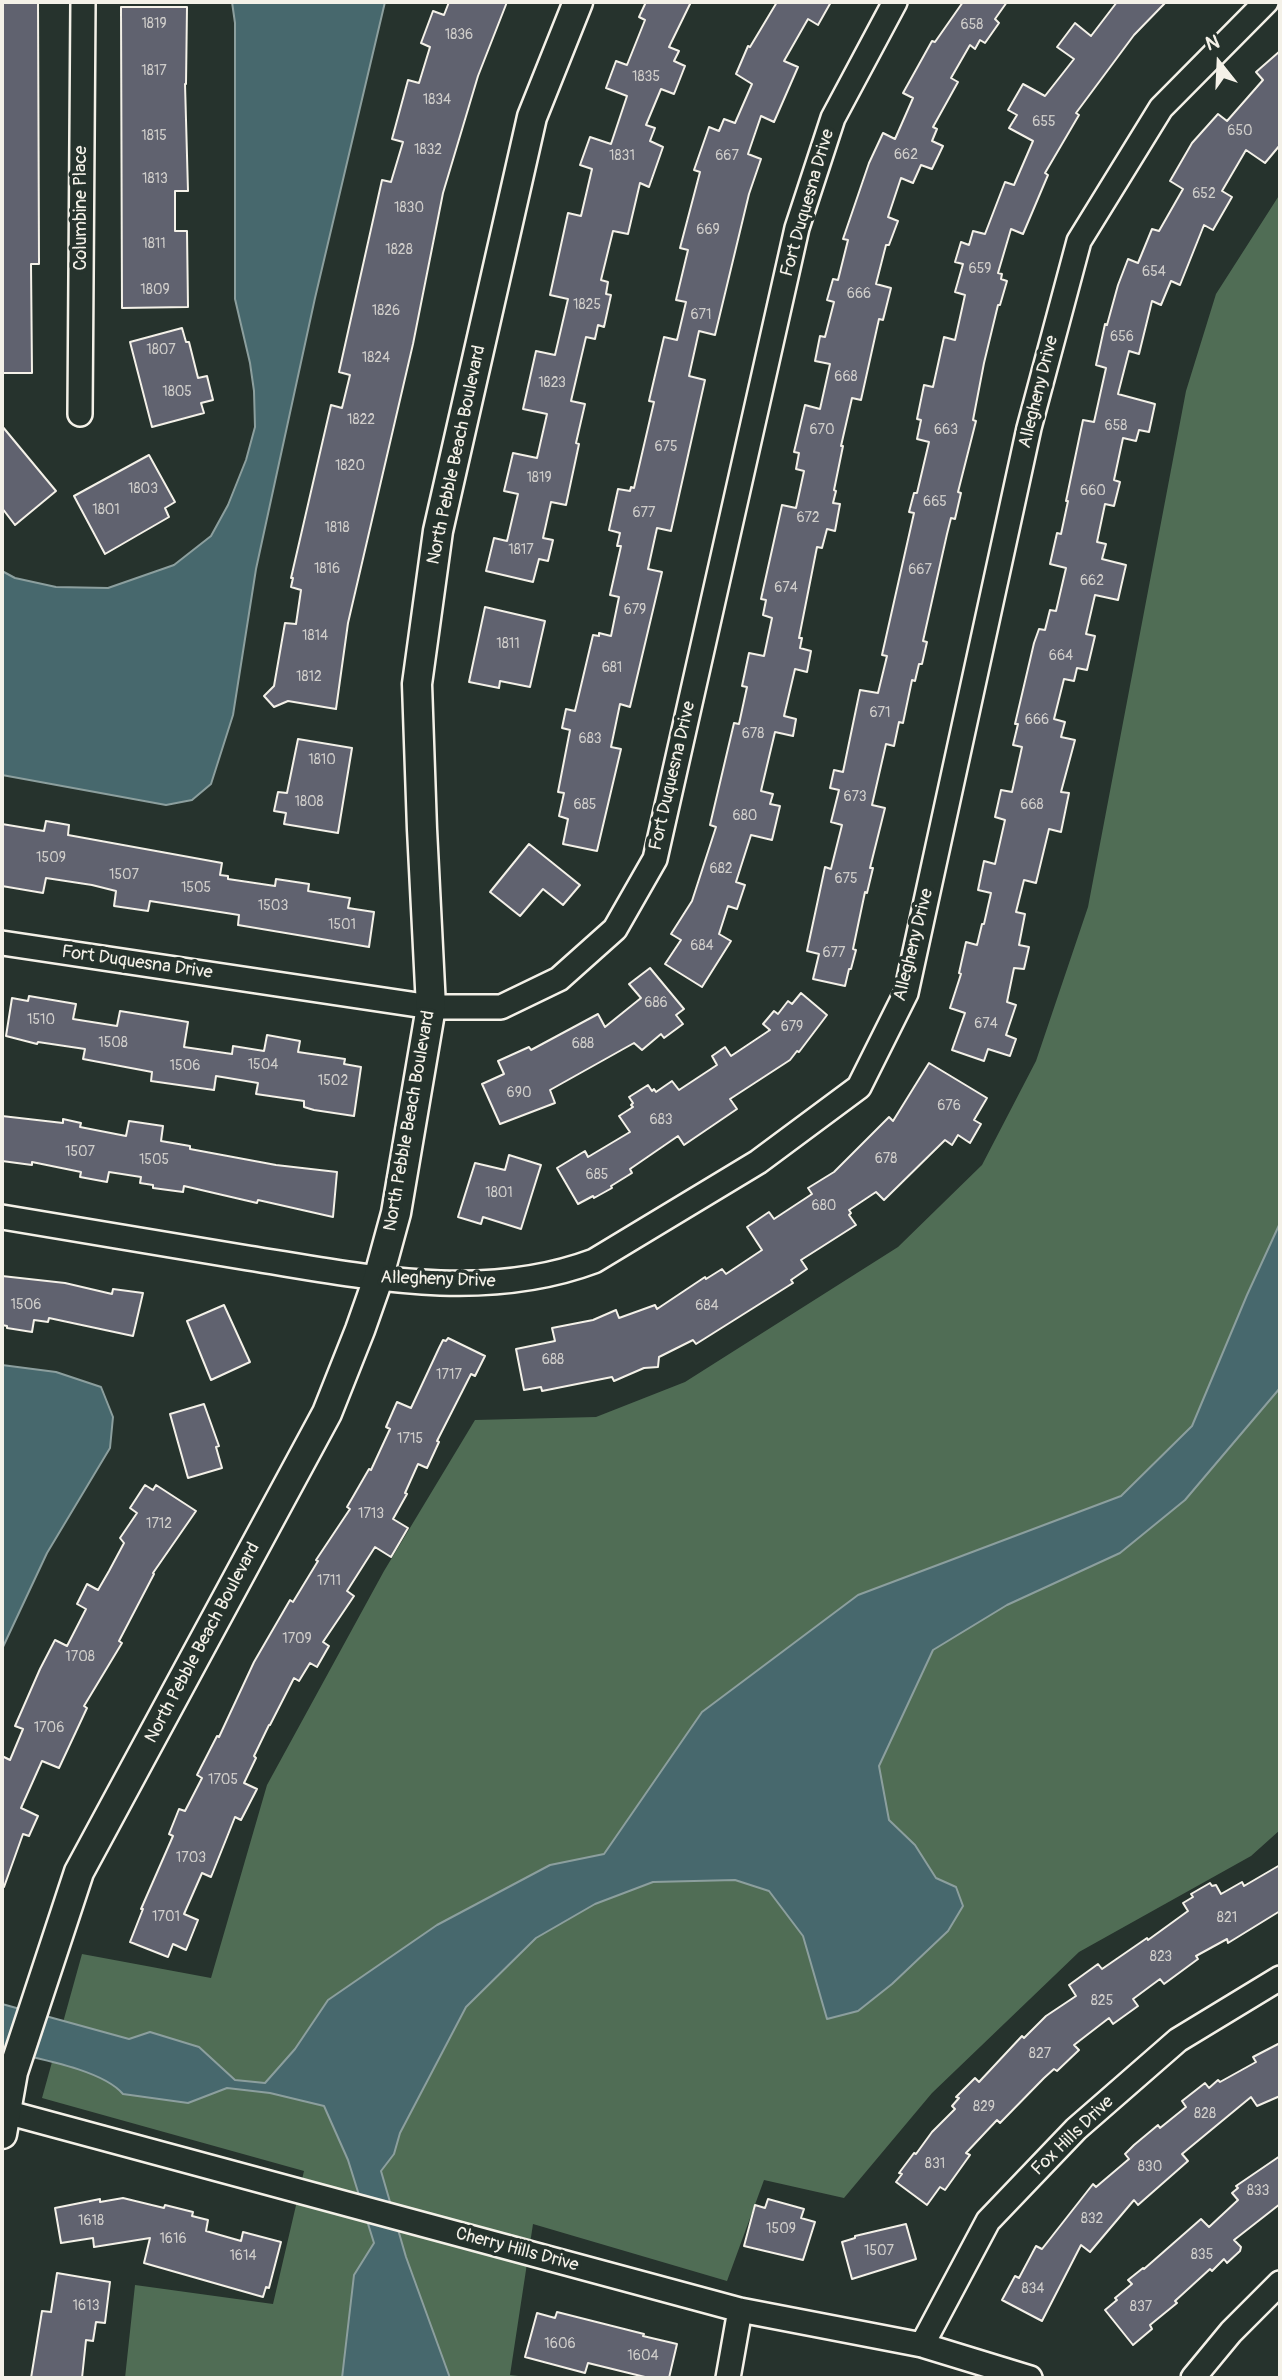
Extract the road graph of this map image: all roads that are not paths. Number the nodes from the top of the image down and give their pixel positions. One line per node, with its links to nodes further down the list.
1 (83, 2): 5 (street, Columbine Place)
2 (578, 2): 7 (street, North Pebble Beach Boulevard)
3 (895, 2): 7 (street, Fort Duquesna Drive)
4 (1266, 2): 9 (street, Allegheny Drive)
5 (80, 414)
6 (2, 943): 7 (street, Fort Duquesna Drive)
7 (431, 1007): 9 (street, North Pebble Beach Boulevard)
8 (2, 1217): 9 (street, Allegheny Drive)
9 (378, 1279): 11 (street, North Pebble Beach Boulevard)
10 (1280, 1978): 14 (street, Fox Hills Drive)
11 (4, 2123): 13 (street, Cherry Hills Drive)
12 (1280, 2283): 17 (street)
13 (740, 2309): 14 (street, Cherry Hills Drive); 15 (street)
14 (922, 2345): 16 (street, Cherry Hills Drive)
15 (728, 2378)
16 (1030, 2378)
17 (1193, 2378)

